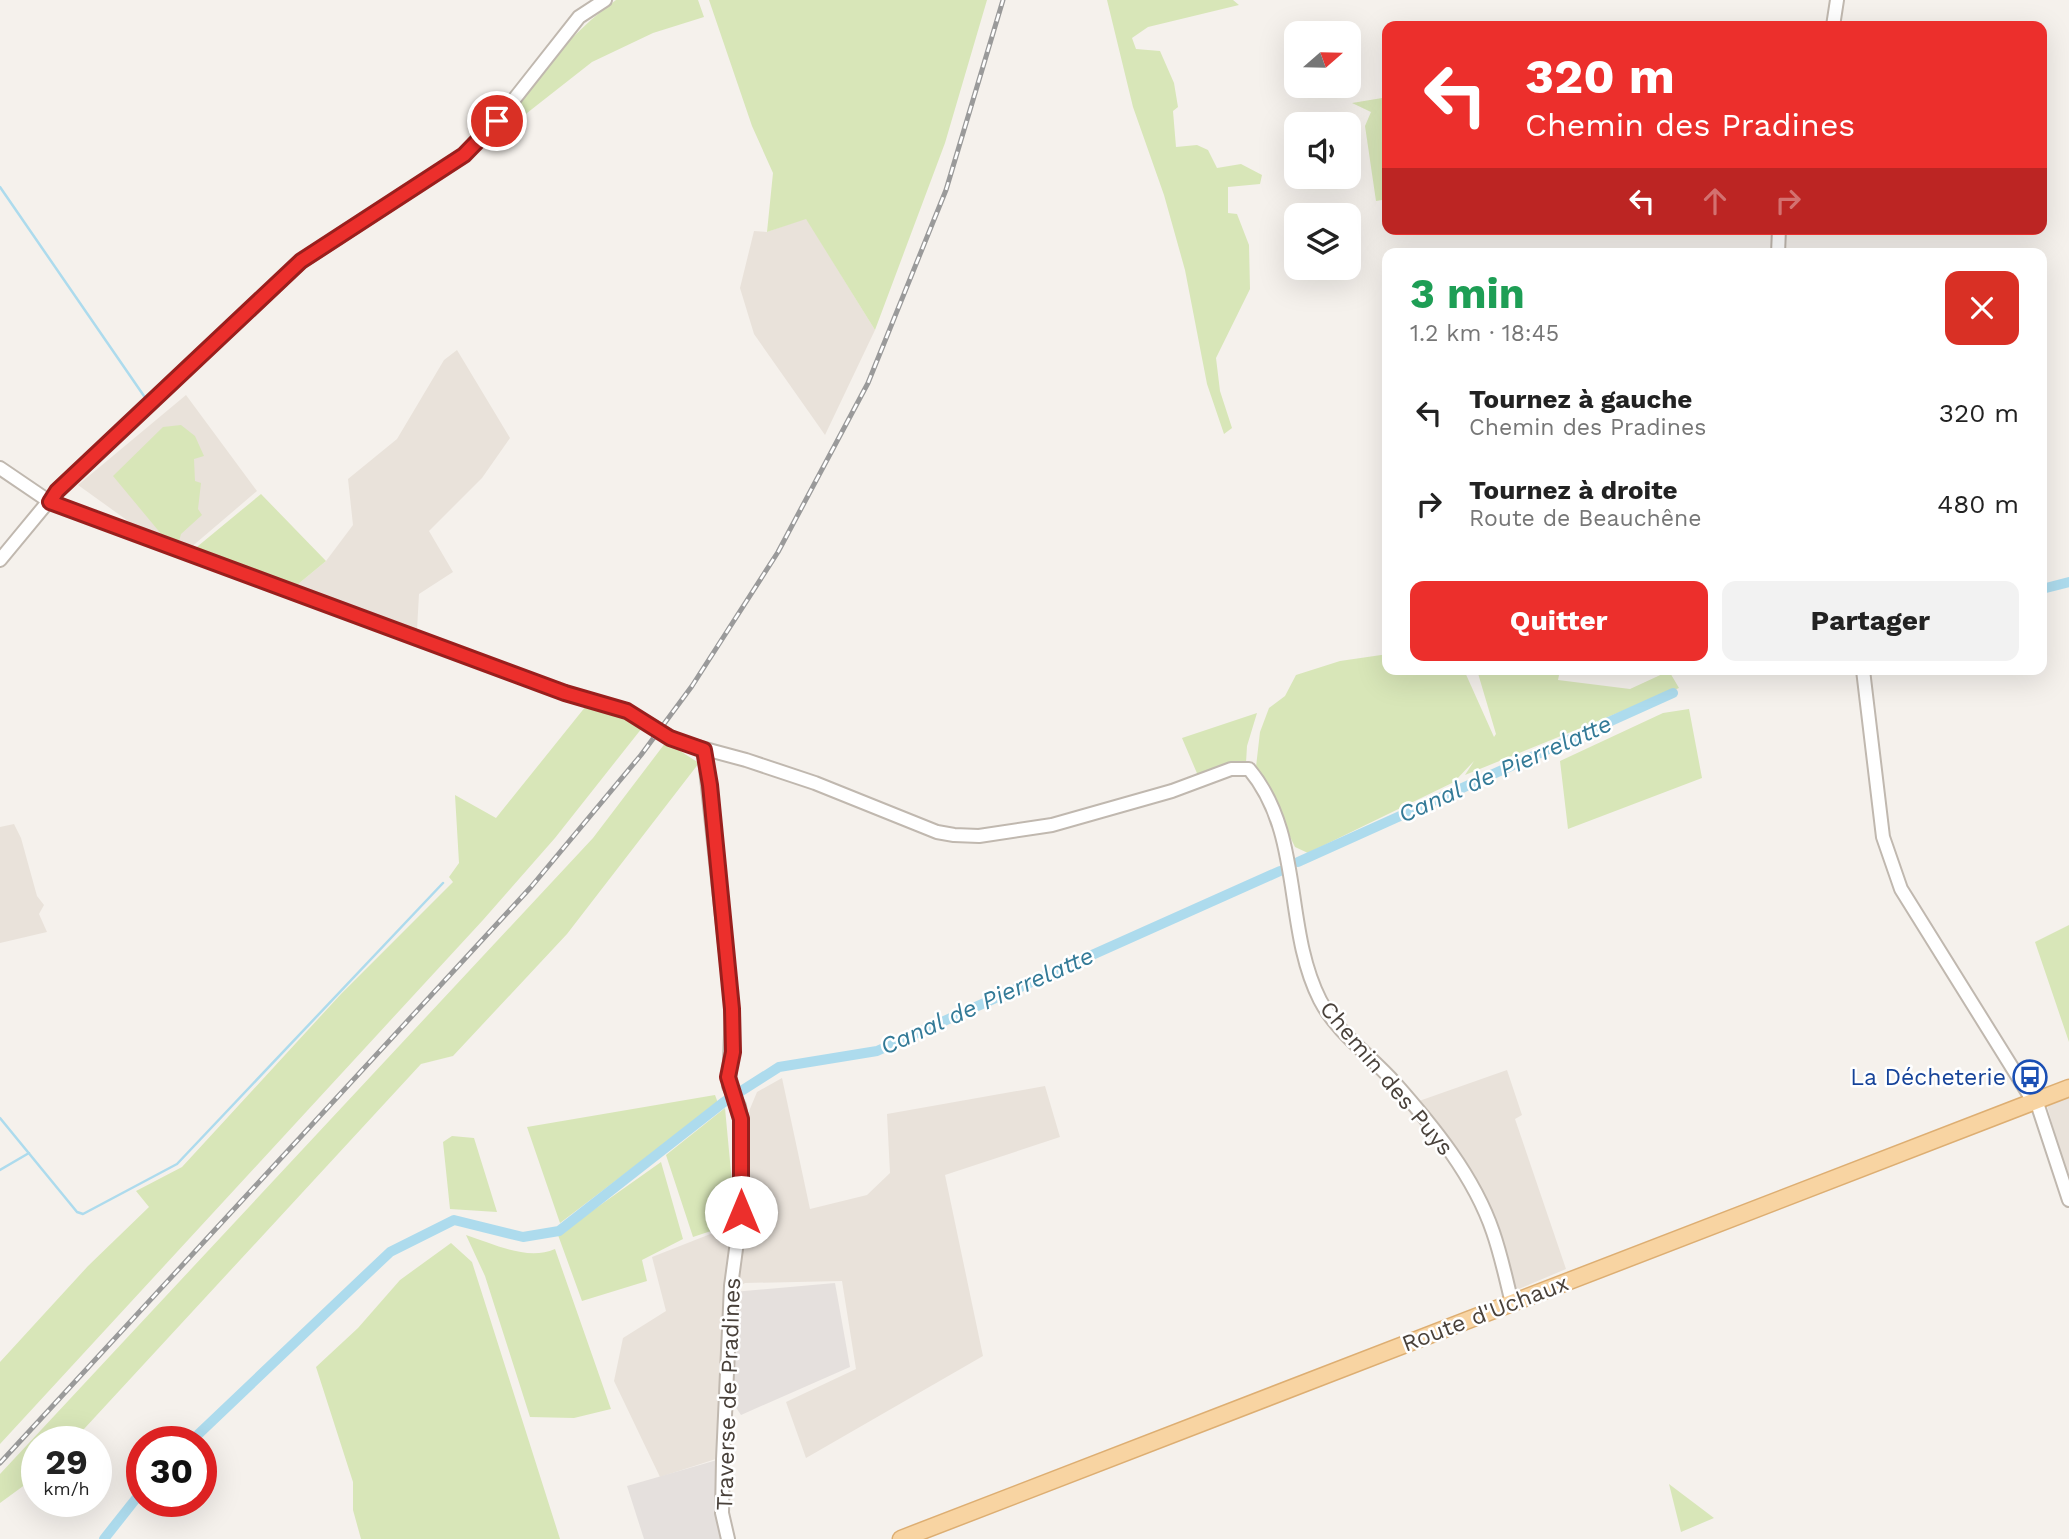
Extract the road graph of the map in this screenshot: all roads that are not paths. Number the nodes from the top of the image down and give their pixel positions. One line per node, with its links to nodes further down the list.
1 (605, 0): 5 (street)
2 (1837, 0): 3 (street)
3 (1834, 21)
4 (0, 468): 5 (street)
5 (50, 502): 6 (street); 8 (street)
6 (0, 560)
7 (1864, 675): 10 (street)
8 (704, 750): 12 (street, Chemin des Puys); 13 (street, Traverse de Pradines)
9 (2069, 1088): 10 (main road, Route d'Uchaux)
10 (2035, 1101): 11 (street); 12 (main road, Route d'Uchaux)
11 (2069, 1199)
12 (1512, 1303): 14 (main road, Route d'Uchaux)
13 (728, 1539)
14 (901, 1539)

